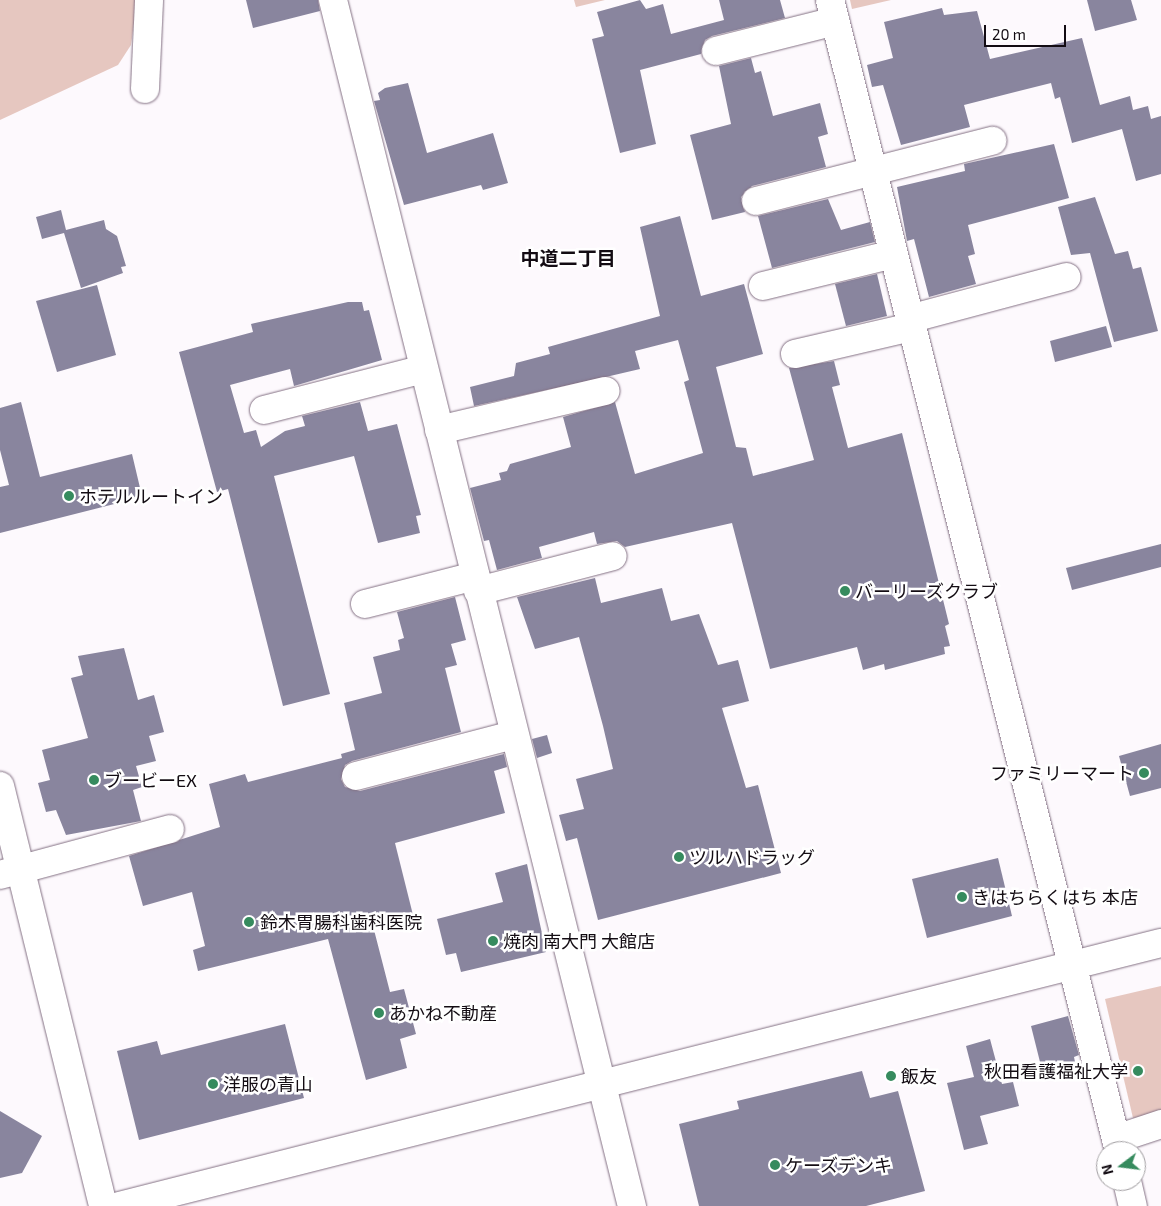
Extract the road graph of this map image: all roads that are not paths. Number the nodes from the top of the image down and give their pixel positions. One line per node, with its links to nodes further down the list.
1 (149, 0): 5 (street)
2 (333, 0): 14 (street)
3 (832, 11): 4 (street); 7 (street)
4 (716, 52)
5 (146, 89)
6 (992, 141): 7 (street)
7 (871, 171): 8 (street); 9 (street)
8 (756, 201)
9 (893, 254): 11 (street); 12 (street)
10 (1068, 277): 12 (street)
11 (763, 286)
12 (910, 323): 13 (street); 27 (street)
13 (795, 354)
14 (424, 370): 16 (street); 17 (street)
15 (605, 391): 17 (street)
16 (264, 410)
17 (439, 430): 19 (street)
18 (614, 556): 19 (street)
19 (477, 584): 20 (street); 21 (street)
20 (365, 604)
21 (513, 735): 22 (street); 28 (street)
22 (356, 776)
23 (0, 786): 25 (street)
24 (170, 829): 25 (street)
25 (10, 872): 33 (street)
26 (1161, 943): 27 (street)
27 (1072, 966): 28 (street); 30 (street)
28 (602, 1086): 34 (street); 35 (street)
29 (1161, 1124): 31 (street)
30 (1117, 1141)
31 (1126, 1141)
32 (1129, 1191): 36 (street)
33 (103, 1206)
34 (119, 1206)
35 (632, 1206)
36 (1133, 1206)

